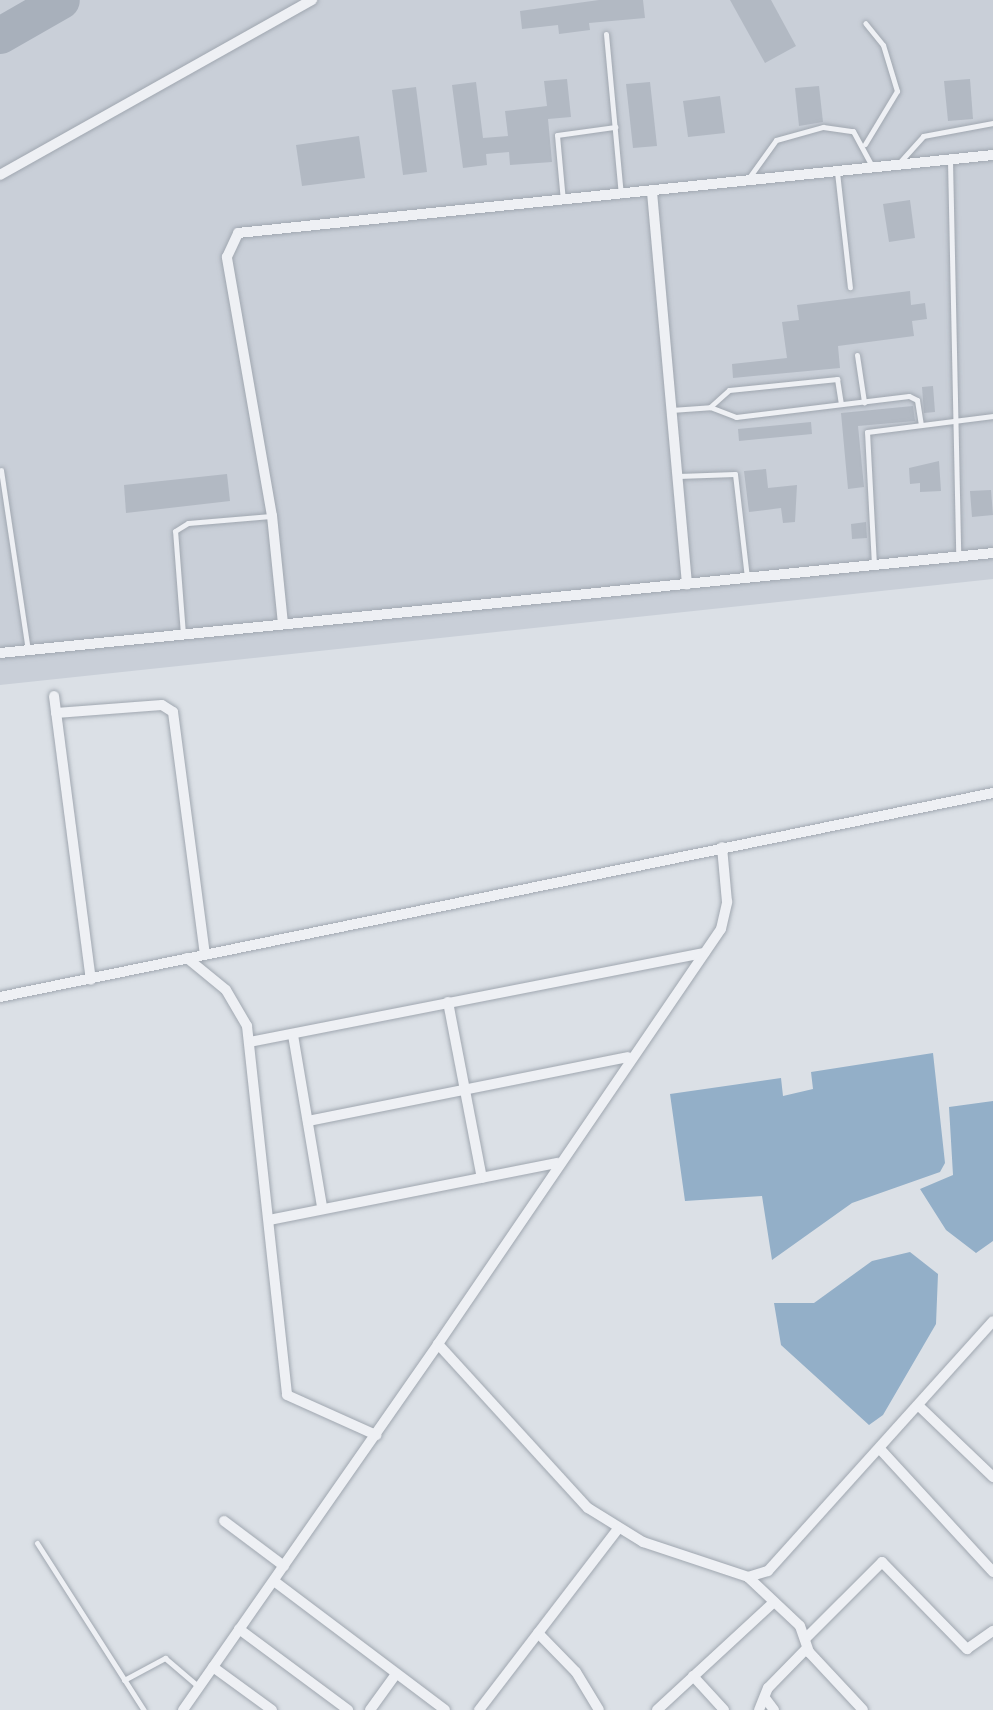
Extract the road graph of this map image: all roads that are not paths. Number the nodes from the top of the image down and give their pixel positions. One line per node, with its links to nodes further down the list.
1 (312, 0): 12 (street)
2 (865, 23): 6 (lane)
3 (606, 34): 5 (lane)
4 (993, 123): 9 (lane)
5 (615, 127): 15 (lane); 16 (lane)
6 (865, 144): 10 (lane); 13 (lane)
7 (993, 155): 8 (street)
8 (950, 160): 9 (street); 24 (lane)
9 (898, 165): 10 (street)
10 (873, 168): 11 (street)
11 (837, 172): 13 (street); 17 (lane)
12 (0, 176)
13 (747, 181): 14 (street)
14 (652, 192): 15 (street); 22 (street)
15 (621, 195): 16 (street)
16 (563, 201): 28 (street)
17 (850, 287)
18 (857, 355): 19 (lane)
19 (863, 402): 20 (lane); 25 (lane)
20 (841, 404): 21 (lane); 21 (lane)
21 (710, 407): 22 (lane)
22 (671, 410): 27 (street)
23 (993, 416): 24 (lane)
24 (952, 422): 25 (lane); 30 (lane)
25 (921, 425): 31 (lane)
26 (1, 470): 36 (lane)
27 (677, 476): 32 (lane); 33 (street)
28 (272, 516): 34 (street); 35 (lane)
29 (993, 553): 30 (street)
30 (958, 556): 31 (street)
31 (874, 565): 32 (street)
32 (747, 578): 33 (street)
33 (687, 584): 34 (street)
34 (283, 624): 35 (street)
35 (183, 635): 36 (street)
36 (29, 650): 37 (street)
37 (0, 653)
38 (54, 696): 39 (street)
39 (57, 713): 43 (street); 45 (street)
40 (993, 793): 41 (street)
41 (722, 847): 42 (street); 43 (street)
42 (704, 953): 47 (street); 50 (street)
43 (205, 955): 44 (street)
44 (187, 958): 45 (street); 49 (street)
45 (91, 980): 46 (street)
46 (0, 997)
47 (448, 1002): 48 (street); 51 (street)
48 (293, 1035): 49 (street); 52 (street)
49 (250, 1042): 56 (street)
50 (628, 1057): 51 (street); 53 (street)
51 (466, 1091): 52 (street); 54 (street)
52 (308, 1121): 55 (street)
53 (557, 1163): 54 (street); 58 (street)
54 (482, 1178): 55 (street)
55 (322, 1207): 56 (street)
56 (269, 1220): 60 (street)
57 (993, 1321): 59 (street)
58 (438, 1344): 60 (street); 64 (street)
59 (920, 1408): 61 (street); 62 (street)
60 (376, 1435): 66 (street)
61 (880, 1449): 67 (street); 68 (street)
62 (993, 1477)
63 (224, 1521): 66 (street)
64 (618, 1529): 68 (street); 73 (street)
65 (37, 1543): 78 (lane)
66 (284, 1566): 69 (street)
67 (993, 1572)
68 (748, 1577): 70 (street)
69 (274, 1581): 71 (street); 76 (street)
70 (774, 1602): 74 (street); 77 (street)
71 (239, 1629): 75 (street); 84 (street)
72 (993, 1631): 74 (street)
73 (538, 1633): 87 (street); 88 (street)
74 (806, 1644): 80 (street); 93 (street)
75 (213, 1667): 79 (street); 83 (street)
76 (396, 1674): 85 (street); 86 (street)
77 (694, 1676): 89 (street); 90 (street)
78 (124, 1680): 79 (lane); 81 (lane)
79 (199, 1687): 82 (street)
80 (765, 1698): 91 (street); 92 (street)
81 (144, 1710)
82 (183, 1710)
83 (272, 1710)
84 (348, 1710)
85 (370, 1710)
86 (445, 1710)
87 (479, 1710)
88 (599, 1710)
89 (657, 1710)
90 (724, 1710)
91 (759, 1710)
92 (774, 1710)
93 (863, 1710)

